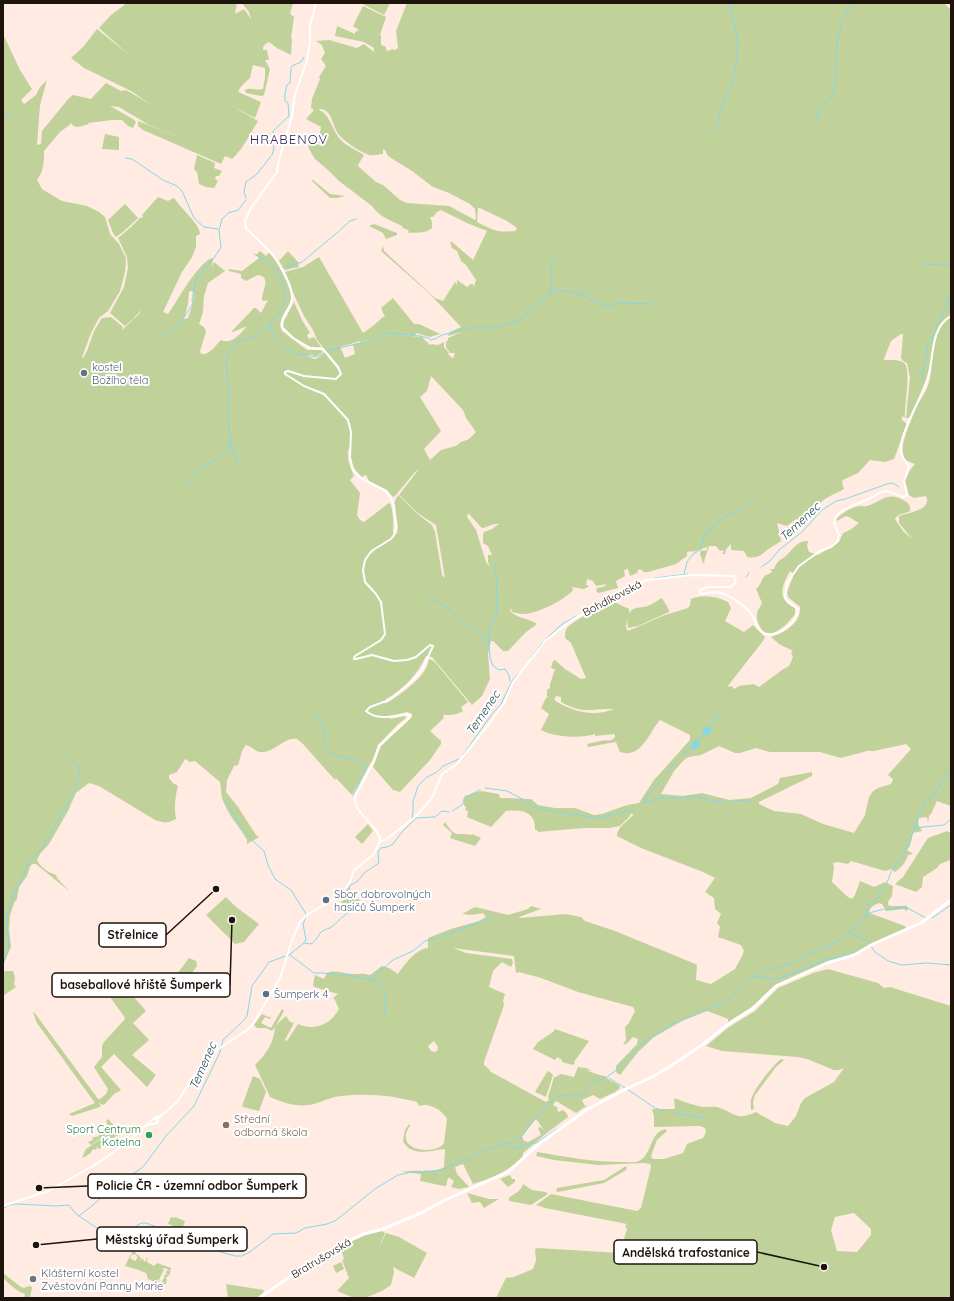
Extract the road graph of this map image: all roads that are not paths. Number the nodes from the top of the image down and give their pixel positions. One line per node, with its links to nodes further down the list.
1 (316, 3): 3 (street)
2 (951, 316): 3 (street, Bohdíkovská)
3 (380, 841): 5 (street)
4 (951, 900): 8 (main road, Bratrušovská)
5 (156, 1119): 6 (street); 6 (street)
6 (152, 1122): 7 (street)
7 (3, 1206)
8 (259, 1298)

